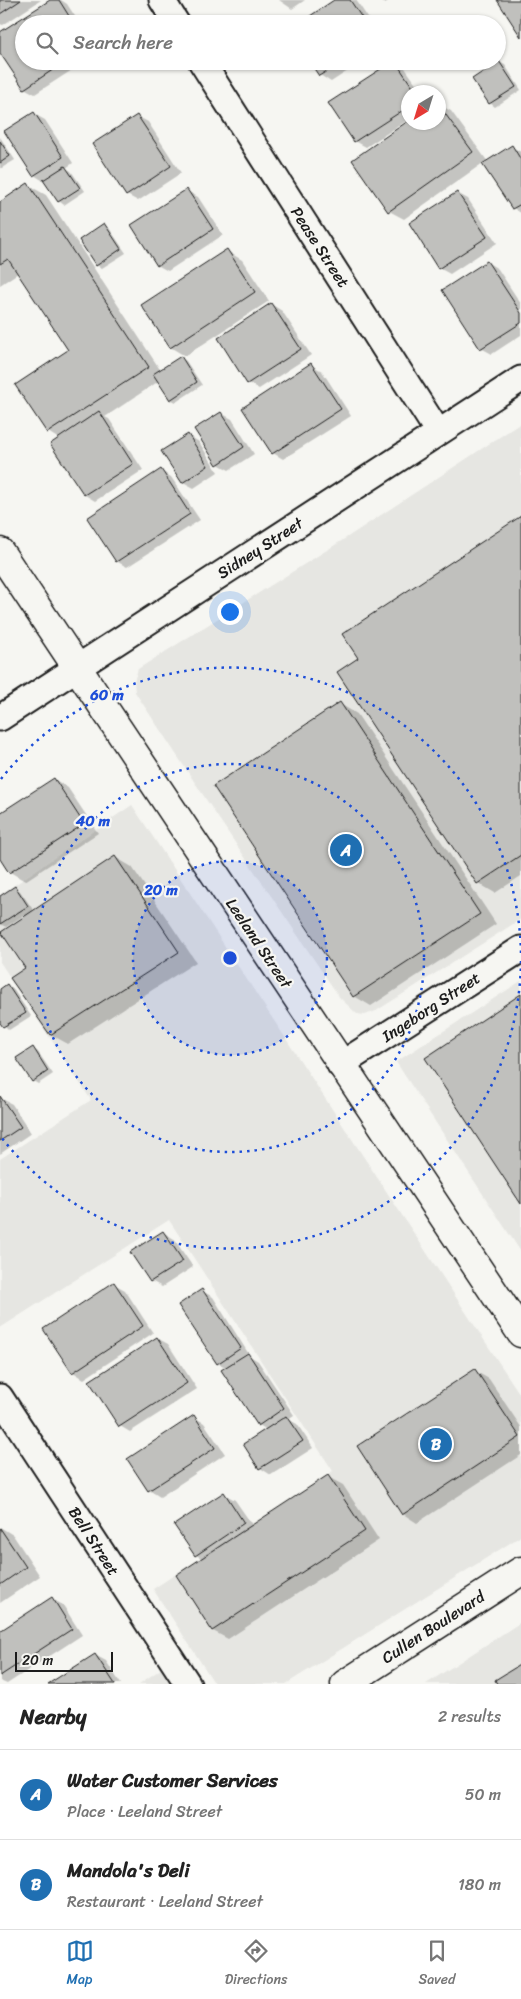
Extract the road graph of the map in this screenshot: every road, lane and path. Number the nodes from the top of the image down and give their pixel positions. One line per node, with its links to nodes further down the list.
1 (162, 0): 2 (street)
2 (172, 15)
3 (207, 70): 5 (street, Pease Street)
4 (521, 379): 5 (street, Sidney Street)
5 (438, 432): 7 (street, Sidney Street)
6 (0, 552): 7 (main road, Leeland Street)
7 (76, 668): 8 (street, Sidney Street); 10 (main road, Leeland Street)
8 (0, 718)
9 (521, 949): 10 (street, Ingeborg Street)
10 (340, 1065): 11 (main road, Leeland Street)
11 (521, 1333)
12 (0, 1397): 14 (street, Bell Street)
13 (521, 1571): 15 (main road, Cullen Boulevard)
14 (188, 1684)
15 (346, 1684)

